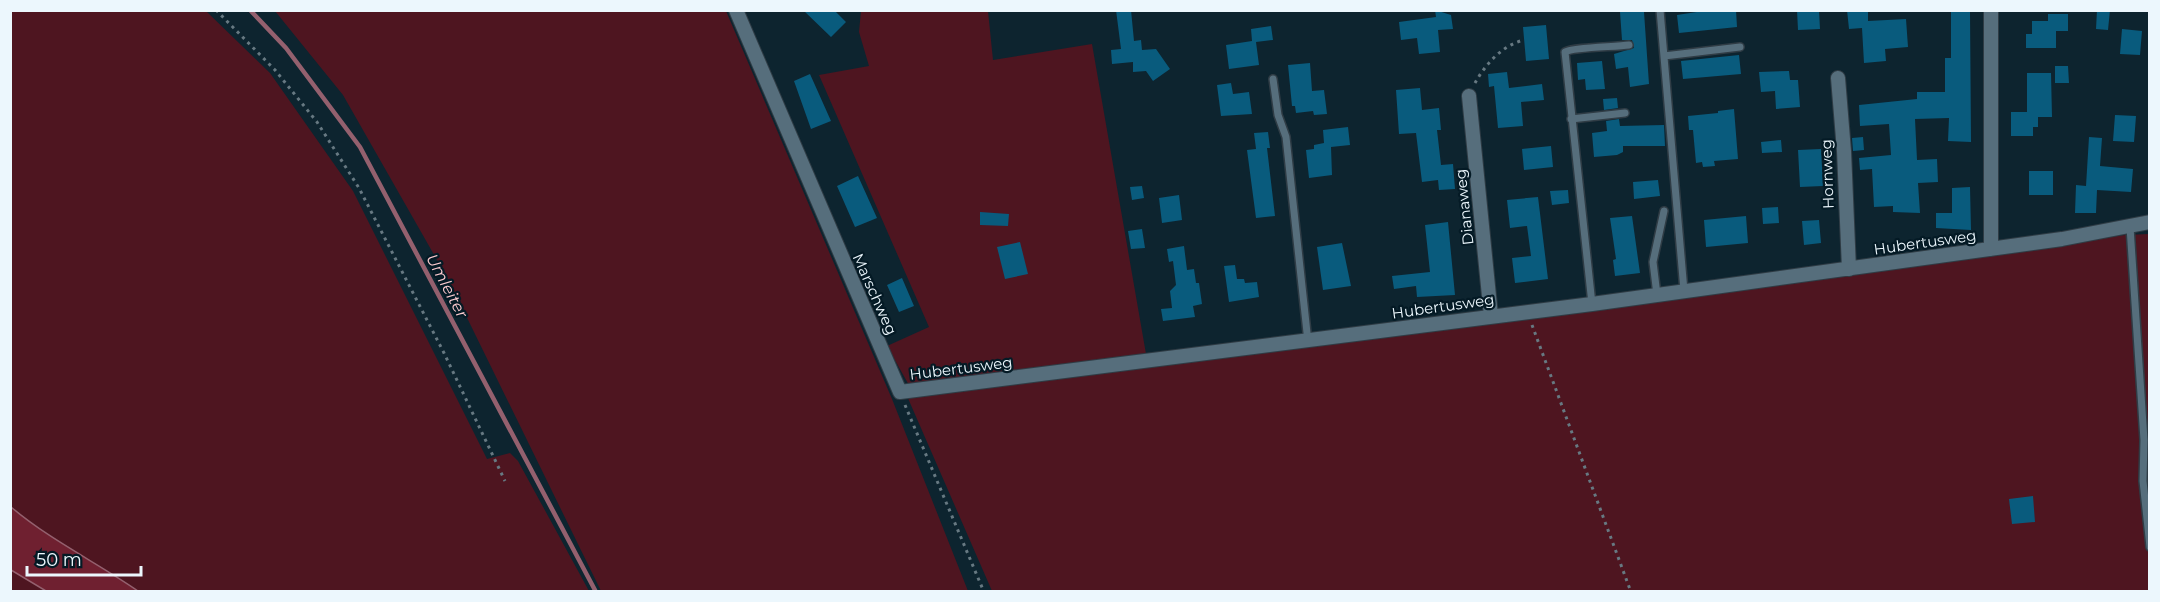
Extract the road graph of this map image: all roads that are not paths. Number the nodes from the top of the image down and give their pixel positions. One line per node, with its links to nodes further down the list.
1 (736, 10): 22 (street, Marschweg)
2 (1660, 10): 6 (lane)
3 (1991, 10): 15 (street, Hubertusweg)
4 (1629, 45): 11 (lane)
5 (1740, 47): 6 (lane)
6 (1664, 56): 17 (lane)
7 (1838, 78): 16 (street, Hornweg)
8 (1273, 79): 21 (lane)
9 (1469, 96): 20 (street, Dianaweg)
10 (1625, 113): 11 (lane)
11 (1571, 119): 19 (lane)
12 (1664, 211): 18 (lane)
13 (2150, 222): 14 (street, Hubertusweg)
14 (2130, 227): 15 (street, Hubertusweg); 23 (lane)
15 (1991, 249): 16 (street, Hubertusweg)
16 (1849, 269): 17 (street, Hubertusweg)
17 (1684, 291): 18 (street, Hubertusweg)
18 (1657, 295): 19 (street, Hubertusweg)
19 (1592, 304): 20 (street, Hubertusweg)
20 (1491, 316): 21 (street, Hubertusweg)
21 (1308, 342): 22 (street, Hubertusweg)
22 (900, 392)
23 (2150, 547)

